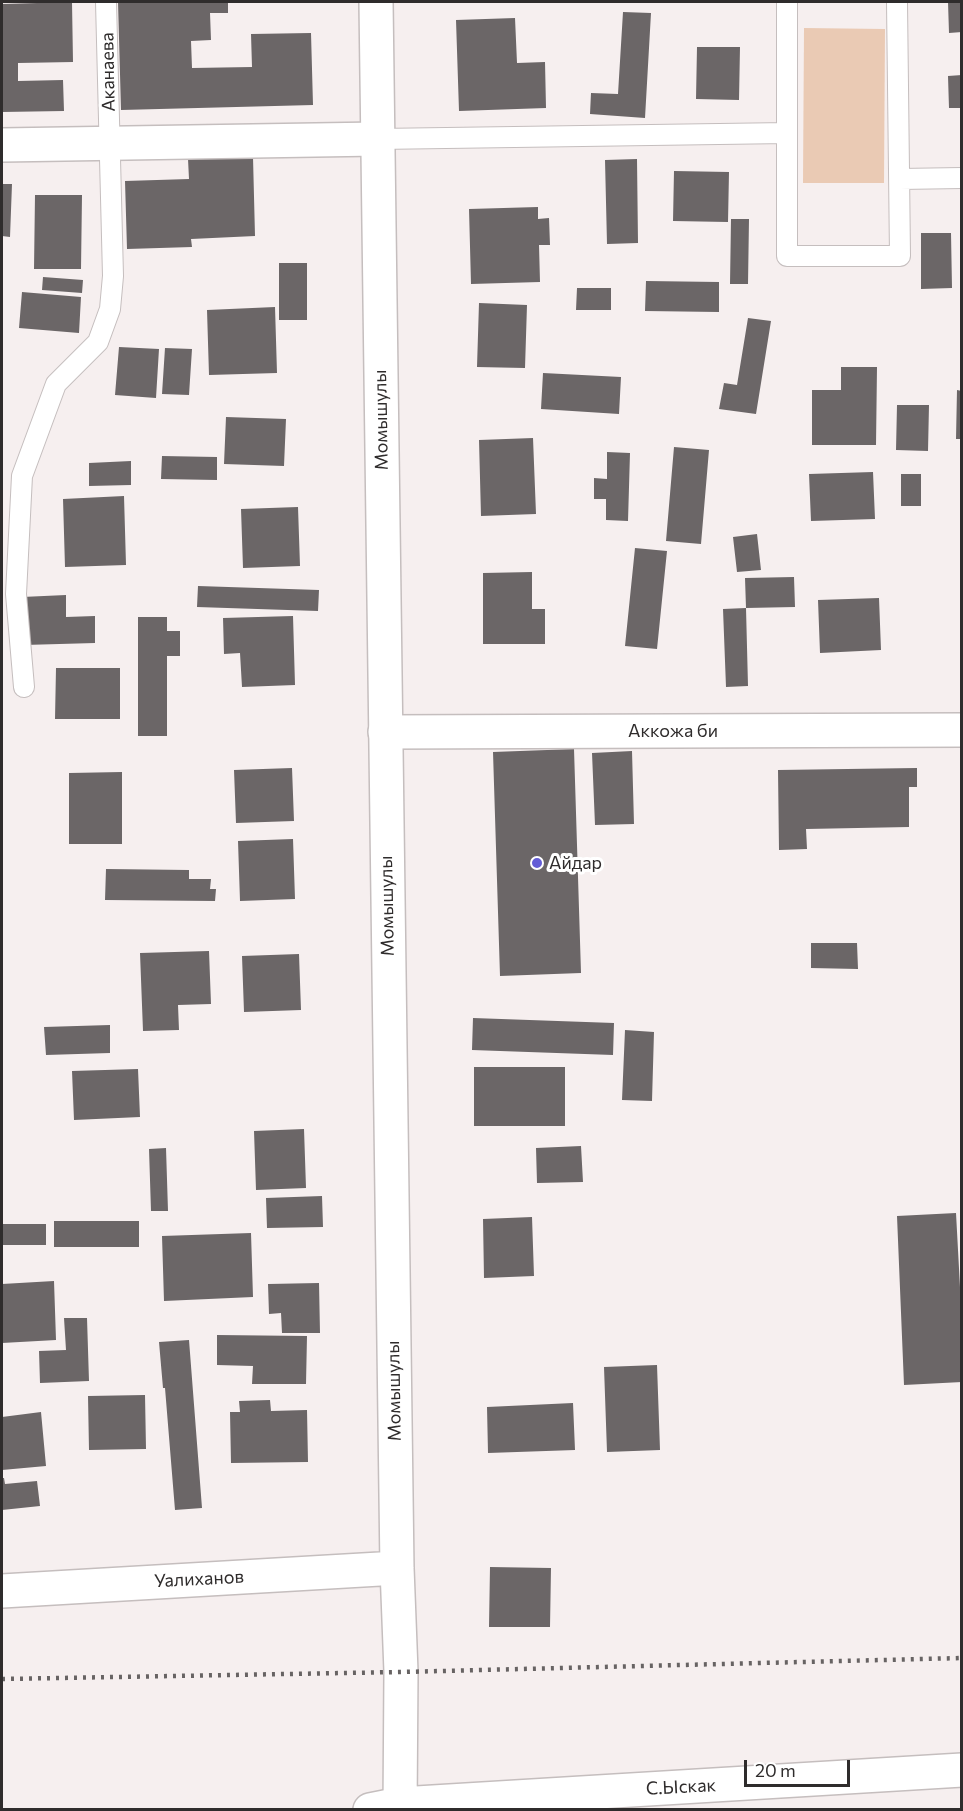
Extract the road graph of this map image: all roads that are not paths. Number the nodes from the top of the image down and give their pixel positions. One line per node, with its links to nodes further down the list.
1 (106, 2): 7 (lane, Аканаева)
2 (376, 2): 6 (street, Момышулы)
3 (787, 2): 5 (lane)
4 (897, 2): 10 (lane)
5 (787, 133): 6 (lane); 10 (lane)
6 (378, 139): 7 (street); 13 (street, Момышулы)
7 (109, 142): 8 (street); 11 (lane, Аканаева)
8 (2, 145)
9 (962, 178): 10 (lane)
10 (900, 179)
11 (24, 687)
12 (962, 730): 13 (street, Аккожа би)
13 (385, 732): 14 (street, Момышулы)
14 (397, 1568): 15 (street, Уалиханов); 17 (street, Момышулы)
15 (2, 1591)
16 (962, 1770): 17 (street, С.Ыскак)
17 (390, 1808)

